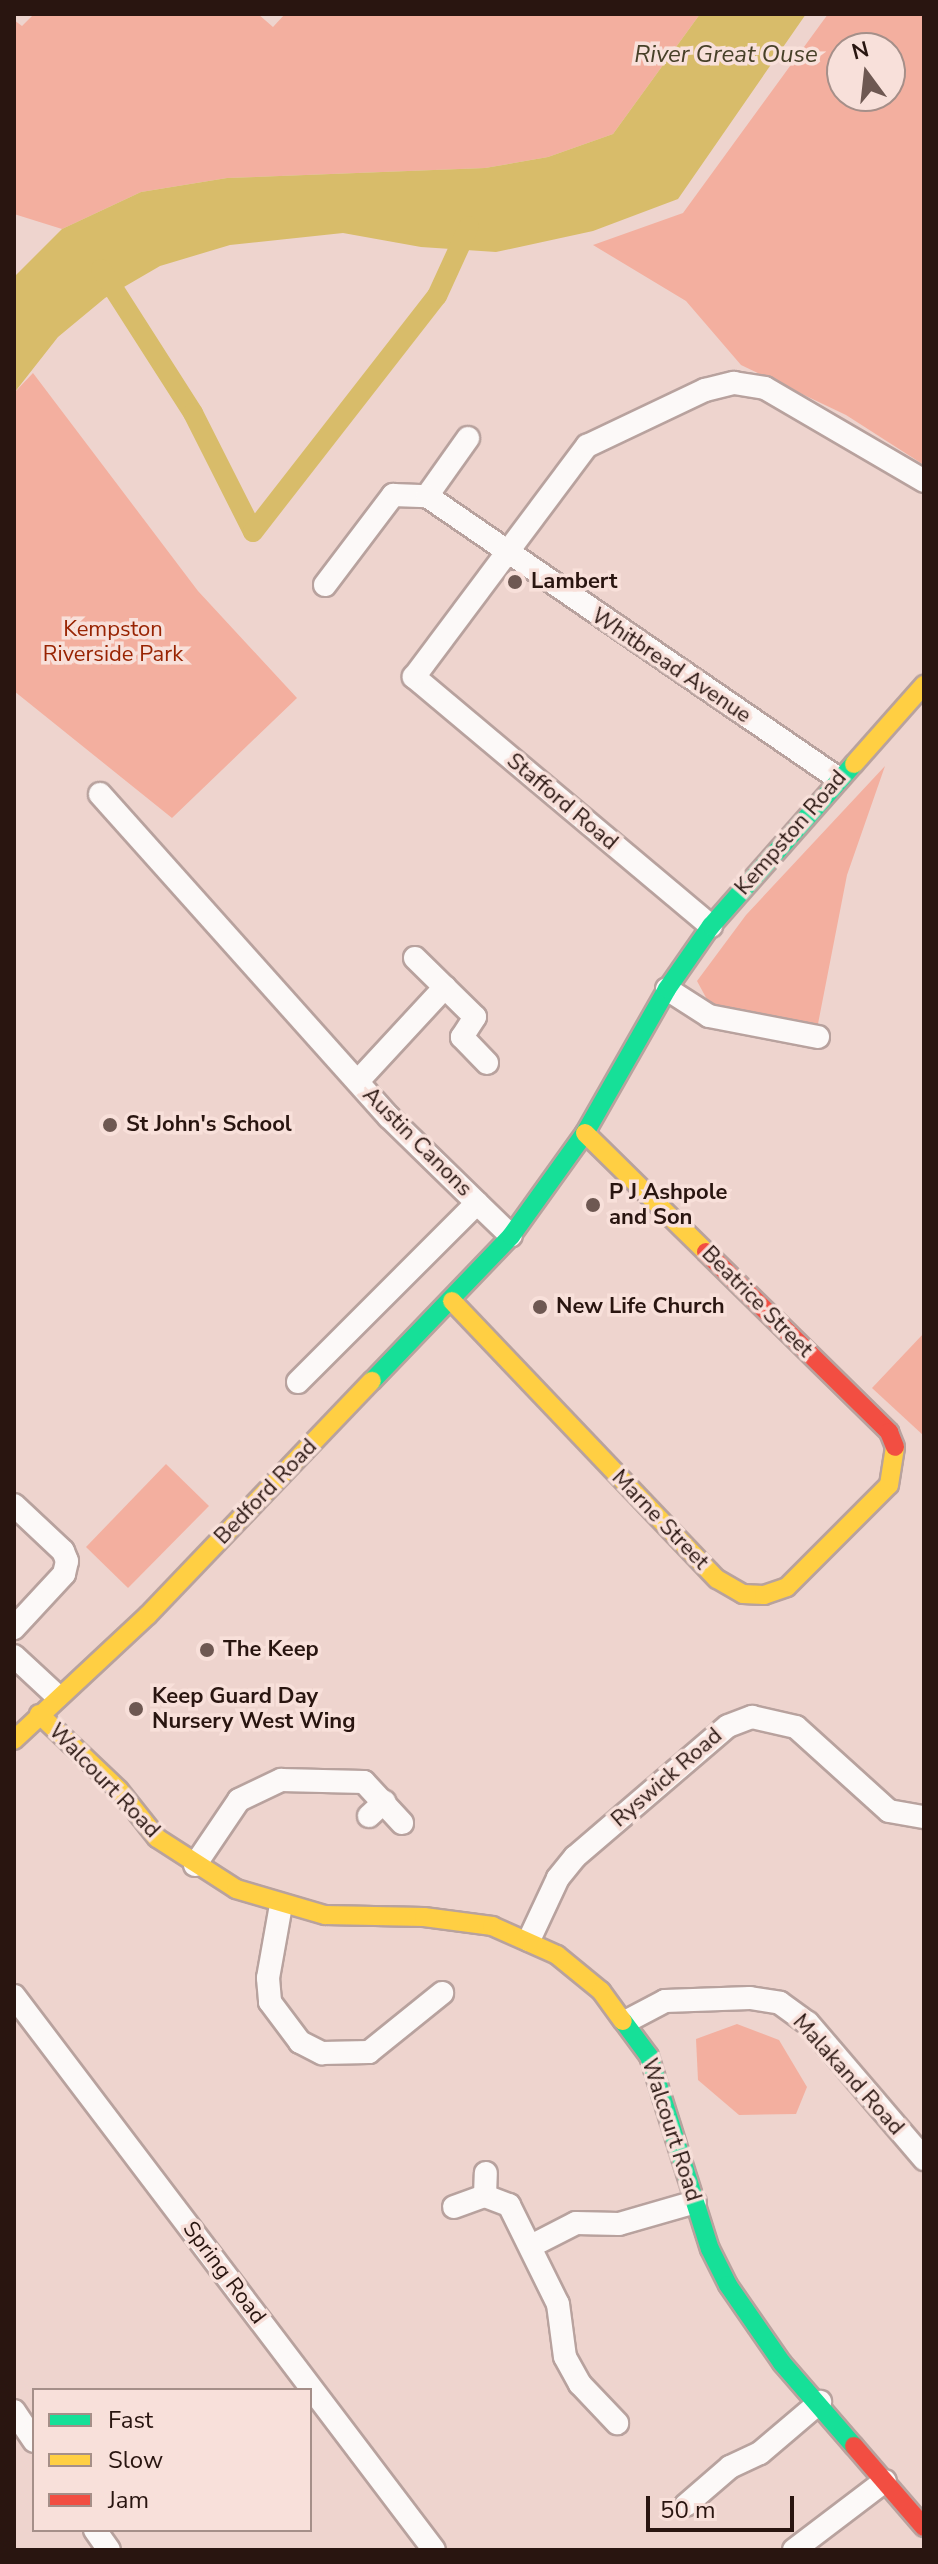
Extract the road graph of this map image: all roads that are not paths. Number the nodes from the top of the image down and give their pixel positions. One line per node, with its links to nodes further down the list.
1 (468, 438): 3 (street)
2 (924, 481): 4 (street)
3 (427, 496): 4 (street, Whitbread Avenue); 5 (street)
4 (505, 554): 7 (street, Whitbread Avenue); 9 (street, Stafford Road)
5 (325, 585)
6 (924, 685): 7 (street, Kempston Road)
7 (837, 778): 9 (street, Kempston Road)
8 (100, 794): 15 (street, Austin Canons)
9 (711, 926): 12 (street, Kempston Road)
10 (415, 958): 11 (street)
11 (445, 987): 14 (street); 15 (street, Austin Canons)
12 (667, 989): 13 (street); 16 (street, Bedford Road)
13 (818, 1037)
14 (487, 1063)
15 (358, 1081): 17 (street, Austin Canons)
16 (585, 1133): 18 (street, Bedford Road); 21 (street, Beatrice Street)
17 (477, 1203): 18 (street); 20 (street)
18 (511, 1236): 19 (street, Bedford Road)
19 (452, 1301): 21 (street, Marne Street); 25 (street, Bedford Road)
20 (298, 1382)
21 (889, 1485)
22 (14, 1505): 23 (street)
23 (14, 1628)
24 (14, 1656): 25 (street)
25 (57, 1696): 26 (street, Bedford Road)
26 (39, 1714): 27 (street, Bedford Road); 30 (street, Walcourt Road)
27 (14, 1740)
28 (924, 1817): 32 (street, Ryswick Road)
29 (402, 1823): 30 (street)
30 (195, 1865): 31 (street, Walcourt Road)
31 (281, 1905): 32 (street, Walcourt Road); 33 (street)
32 (529, 1940): 35 (street, Walcourt Road)
33 (442, 1993)
34 (14, 1996): 42 (street, Spring Road)
35 (627, 2021): 36 (street, Malakand Road); 39 (street, Walcourt Road)
36 (924, 2159)
37 (486, 2173): 38 (street)
38 (485, 2196): 40 (street); 41 (street)
39 (695, 2202): 41 (street); 44 (street, Walcourt Road)
40 (454, 2207)
41 (533, 2245): 46 (street)
42 (311, 2388)
43 (312, 2389): 53 (street, Spring Road)
44 (820, 2402): 48 (street, Walcourt Road); 49 (street)
45 (14, 2411): 47 (street)
46 (617, 2423)
47 (32, 2438)
48 (885, 2481): 50 (street, Walcourt Road); 54 (street)
49 (686, 2505)
50 (924, 2527)
51 (96, 2532): 52 (street)
52 (109, 2550)
53 (434, 2550)
54 (794, 2550)

